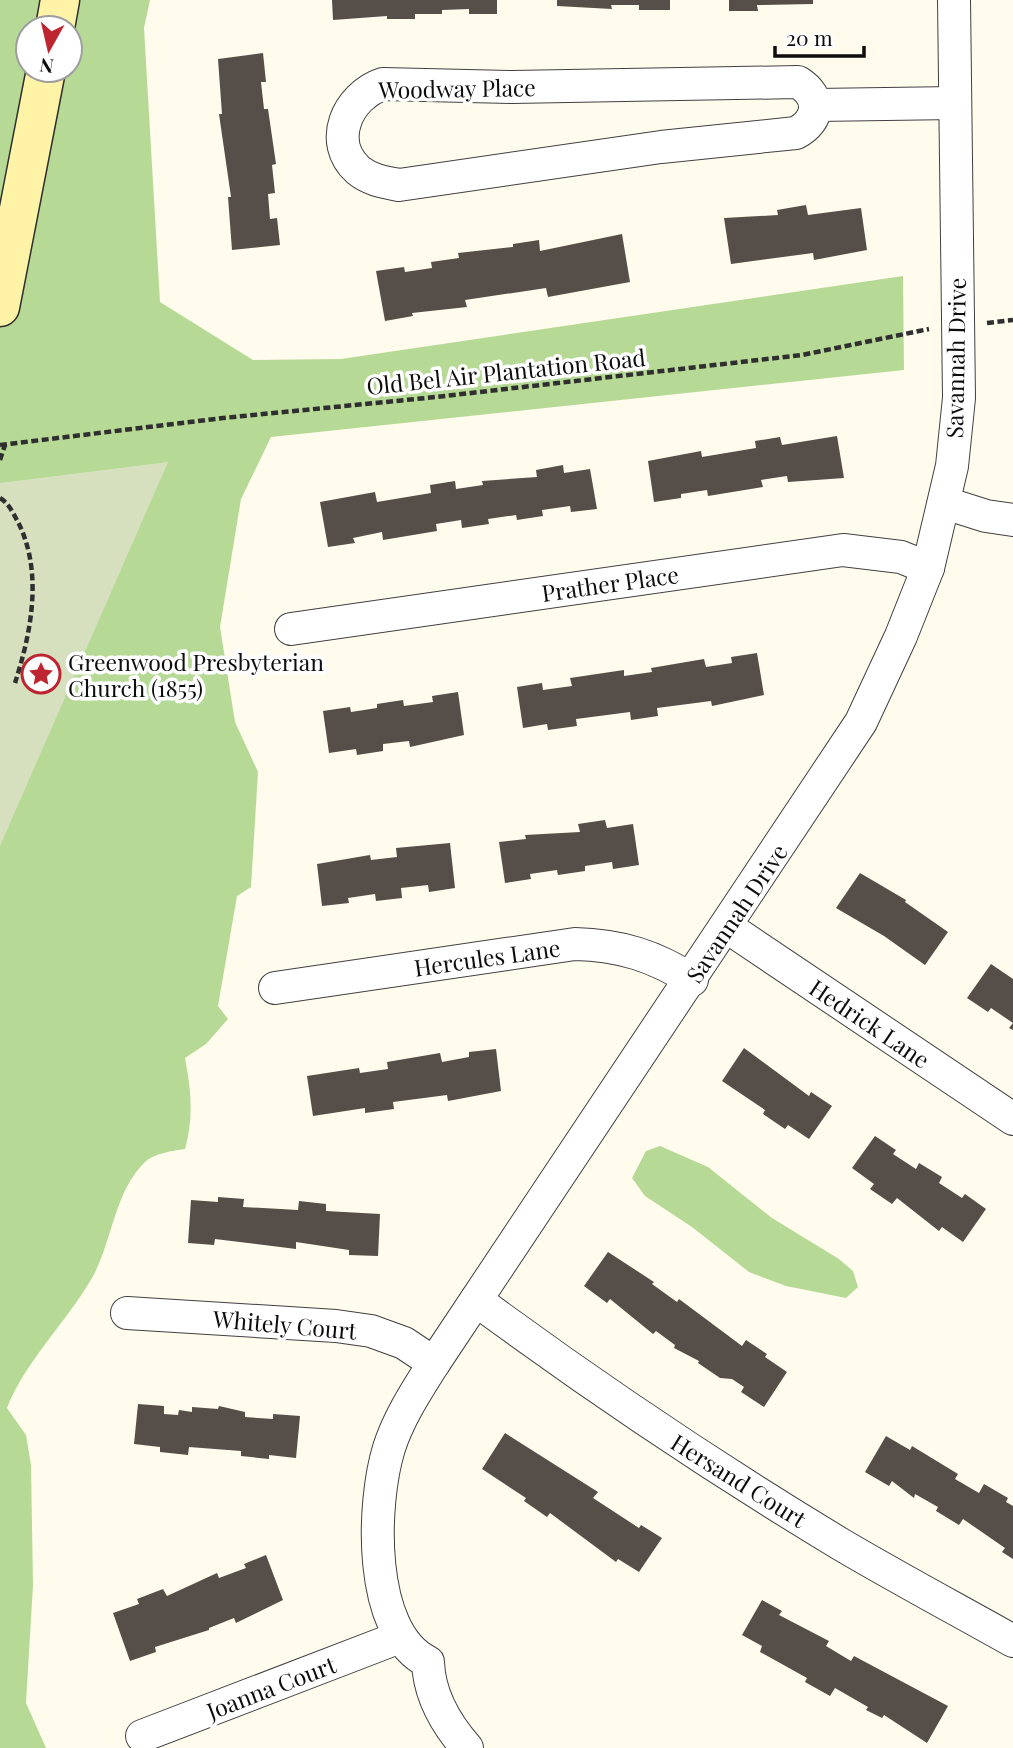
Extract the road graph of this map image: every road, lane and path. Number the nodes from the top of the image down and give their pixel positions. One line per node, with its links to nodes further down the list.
1 (954, 0): 3 (street, Savannah Drive)
2 (44, 84): 5 (street)
3 (955, 103): 4 (street); 7 (street, Savannah Drive)
4 (816, 105): 4 (street, Woodway Place)
5 (0, 307)
6 (1013, 320): 7 (path, Old Bel Air Plantation Road)
7 (958, 325): 8 (path, Old Bel Air Plantation Road); 11 (street, Savannah Drive)
8 (3, 445): 9 (path)
9 (0, 460)
10 (0, 498): 15 (path)
11 (945, 503): 12 (street); 13 (street, Savannah Drive)
12 (1013, 520)
13 (928, 568): 14 (street, Prather Place); 16 (street, Savannah Drive)
14 (291, 629)
15 (15, 683)
16 (727, 927): 17 (street, Savannah Drive); 19 (street, Hedrick Lane)
17 (692, 980): 18 (street, Hercules Lane); 20 (street, Savannah Drive)
18 (275, 988)
19 (1013, 1119)
20 (475, 1300): 22 (street, Savannah Drive); 24 (street, Hersand Court)
21 (127, 1313): 22 (street, Whitely Court)
22 (434, 1363): 23 (street, Savannah Drive)
23 (400, 1637): 25 (street, Joanna Court); 26 (street)
24 (1013, 1641)
25 (142, 1736)
26 (467, 1748)

